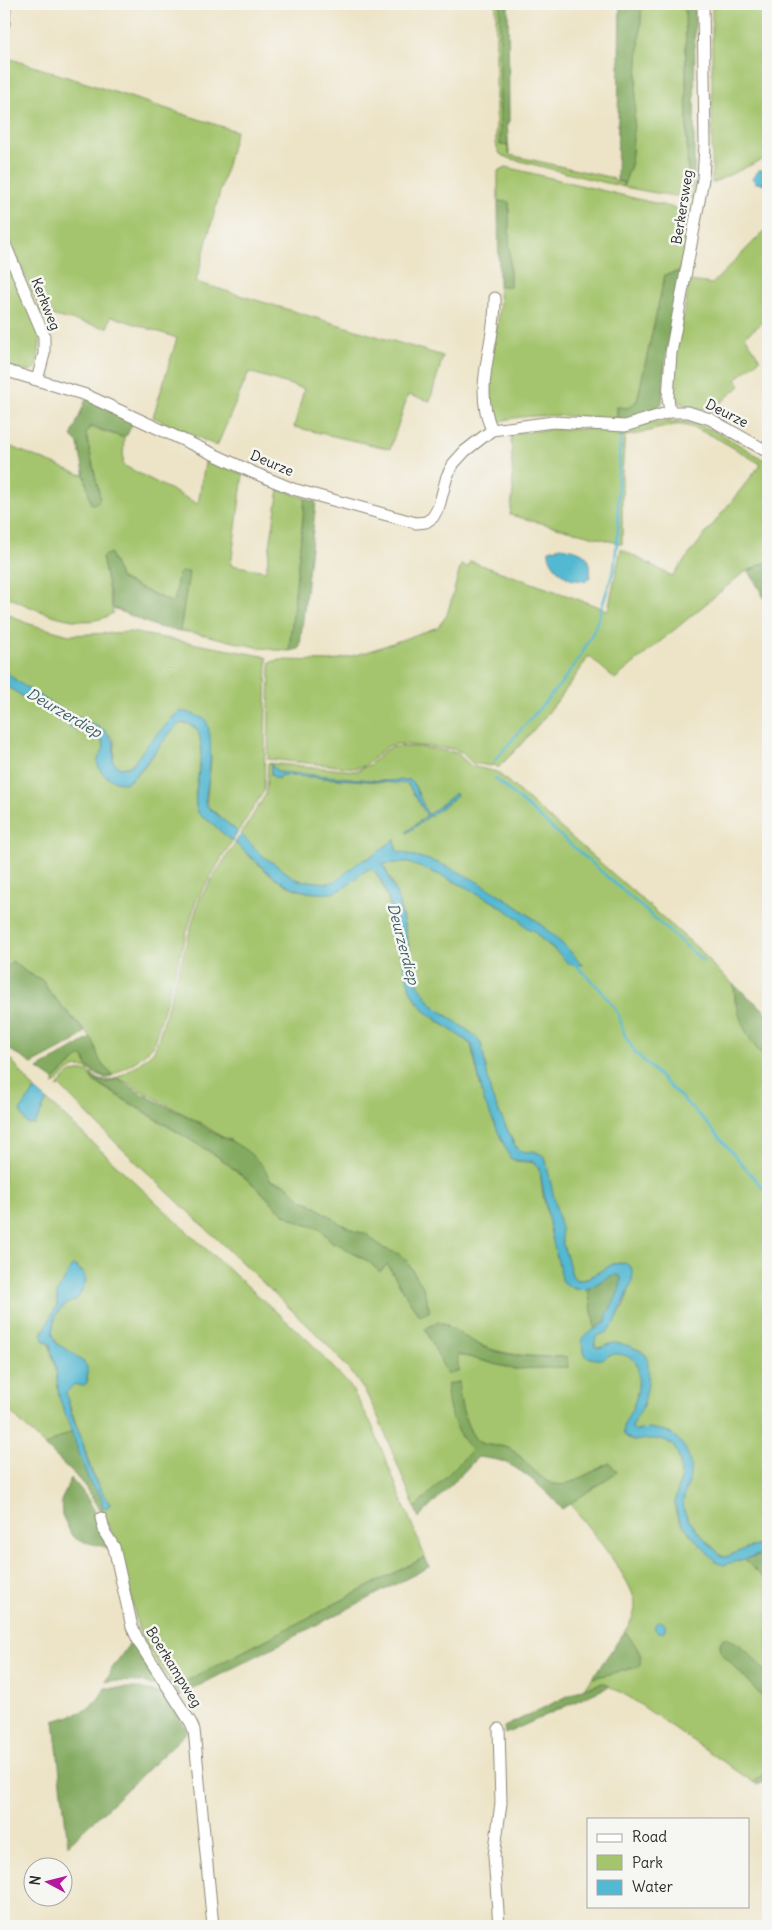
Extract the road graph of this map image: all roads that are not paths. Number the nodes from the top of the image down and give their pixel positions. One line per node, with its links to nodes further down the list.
1 (5, 4): 3 (street)
2 (703, 4): 8 (street, Berkersweg)
3 (4, 24)
4 (4, 242): 7 (street, Kerkweg)
5 (495, 298): 9 (street)
6 (4, 370): 7 (street, Deurze)
7 (37, 380): 9 (street, Deurze)
8 (670, 412): 9 (street, Deurze); 10 (street, Deurze)
9 (492, 430)
10 (768, 452)
11 (102, 1518): 13 (street, Boerkampweg)
12 (499, 1729): 14 (street)
13 (213, 1926)
14 (499, 1926)

